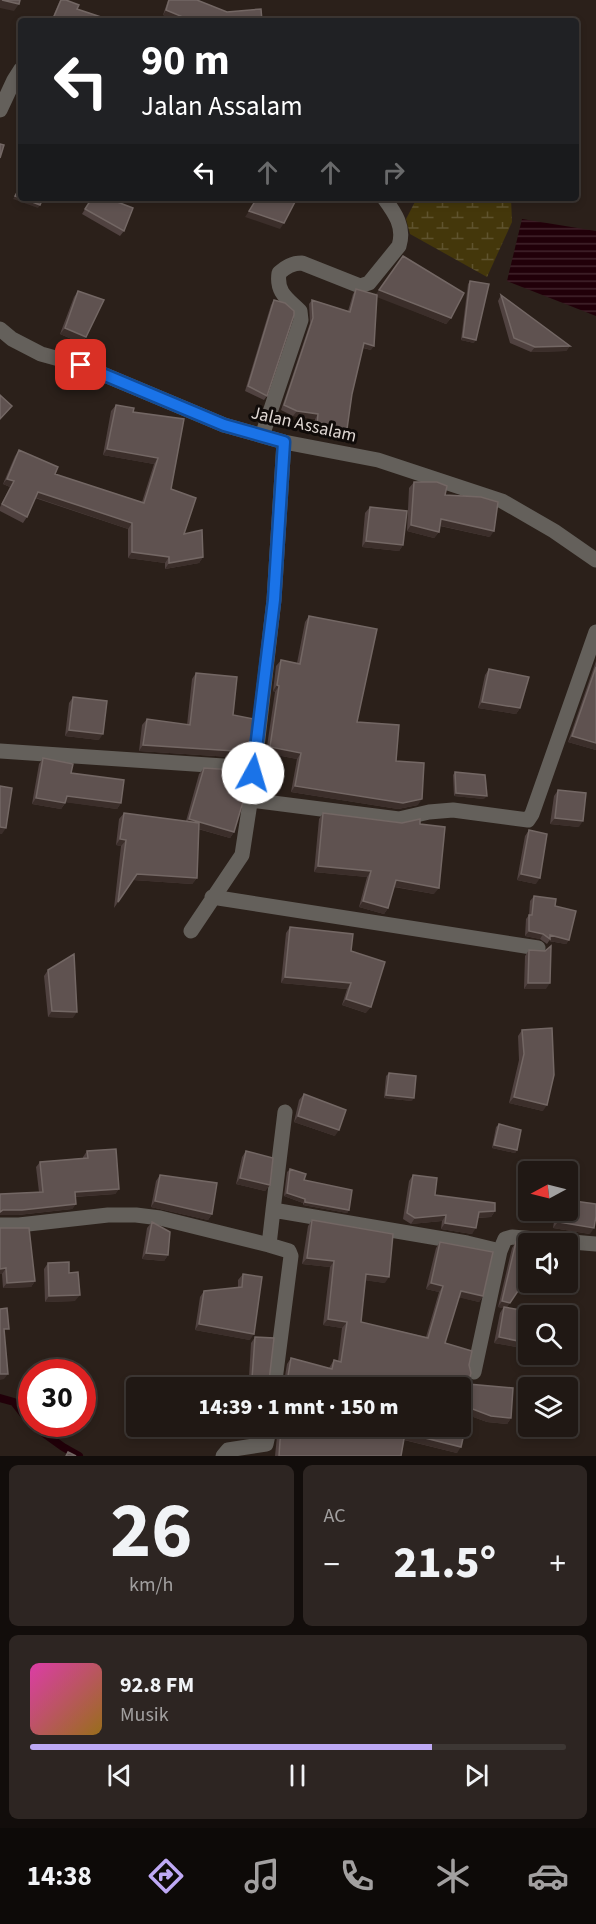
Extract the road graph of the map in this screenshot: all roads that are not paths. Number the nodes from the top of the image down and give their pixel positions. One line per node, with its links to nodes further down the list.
1 (18, 74): 2 (street)
2 (0, 110)
3 (386, 201): 5 (street)
4 (0, 329): 5 (street, Jalan Assalam)
5 (262, 436): 6 (street, Jalan Assalam)
6 (284, 442): 7 (street, Jalan Assalam); 10 (street)
7 (596, 560)
8 (596, 632): 11 (street)
9 (0, 751): 10 (street)
10 (254, 768): 11 (street)
11 (250, 800): 12 (street)
12 (212, 897): 13 (street); 14 (street)
13 (191, 931)
14 (538, 948)
15 (285, 1112): 16 (street)
16 (273, 1210): 19 (street); 20 (street)
17 (0, 1225): 19 (street)
18 (596, 1244): 20 (street)
19 (269, 1245): 22 (street)
20 (500, 1251): 21 (street)
21 (474, 1372)
22 (275, 1377)
23 (268, 1437): 24 (street)
24 (223, 1456)

